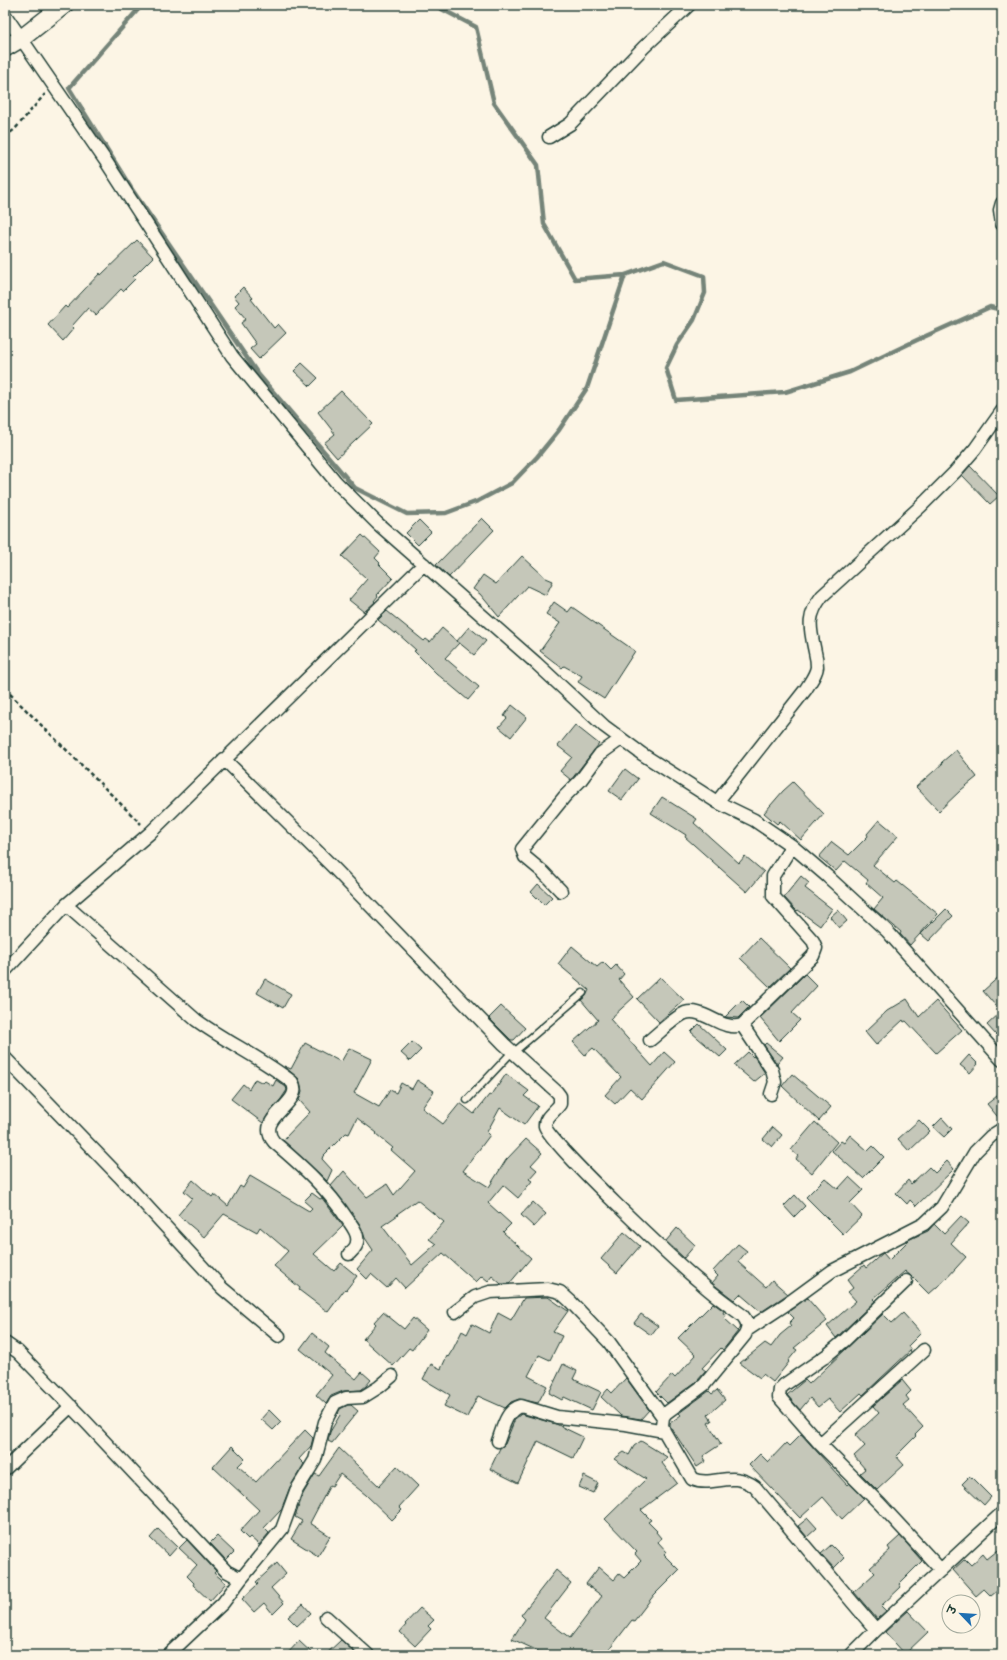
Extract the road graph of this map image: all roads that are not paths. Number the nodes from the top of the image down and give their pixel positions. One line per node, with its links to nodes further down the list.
1 (64, 5): 4 (street)
2 (689, 5): 6 (street)
3 (5, 15): 4 (street)
4 (22, 38): 5 (street); 10 (street)
5 (5, 48)
6 (549, 137)
7 (1002, 203): 8 (street)
8 (1002, 224)
9 (1002, 411): 13 (street)
10 (424, 564): 11 (street); 12 (street)
11 (621, 739): 13 (street); 15 (street)
12 (224, 759): 16 (street); 21 (street)
13 (717, 802): 14 (street)
14 (792, 846): 19 (street); 23 (street)
15 (561, 891)
16 (66, 905): 17 (street); 27 (street)
17 (5, 971)
18 (583, 993): 21 (lane)
19 (742, 1025): 20 (street); 24 (street)
20 (650, 1040)
21 (513, 1052): 25 (lane); 30 (street)
22 (5, 1058): 31 (street)
23 (1002, 1060)
24 (772, 1094)
25 (467, 1100)
26 (1002, 1129): 30 (street)
27 (349, 1254)
28 (906, 1281): 39 (street)
29 (455, 1312): 36 (street)
30 (747, 1330): 36 (street)
31 (279, 1336)
32 (5, 1343): 35 (street)
33 (924, 1350): 39 (street)
34 (392, 1376): 43 (street)
35 (71, 1406): 40 (street); 43 (street)
36 (663, 1417): 37 (street)
37 (664, 1431): 38 (street); 45 (street)
38 (498, 1441)
39 (820, 1444): 42 (street)
40 (5, 1469)
41 (1002, 1514): 42 (street)
42 (941, 1570): 45 (street)
43 (241, 1578): 46 (street)
44 (326, 1617): 47 (street)
45 (876, 1630): 48 (street)
46 (168, 1655)
47 (368, 1655)
48 (851, 1655)

